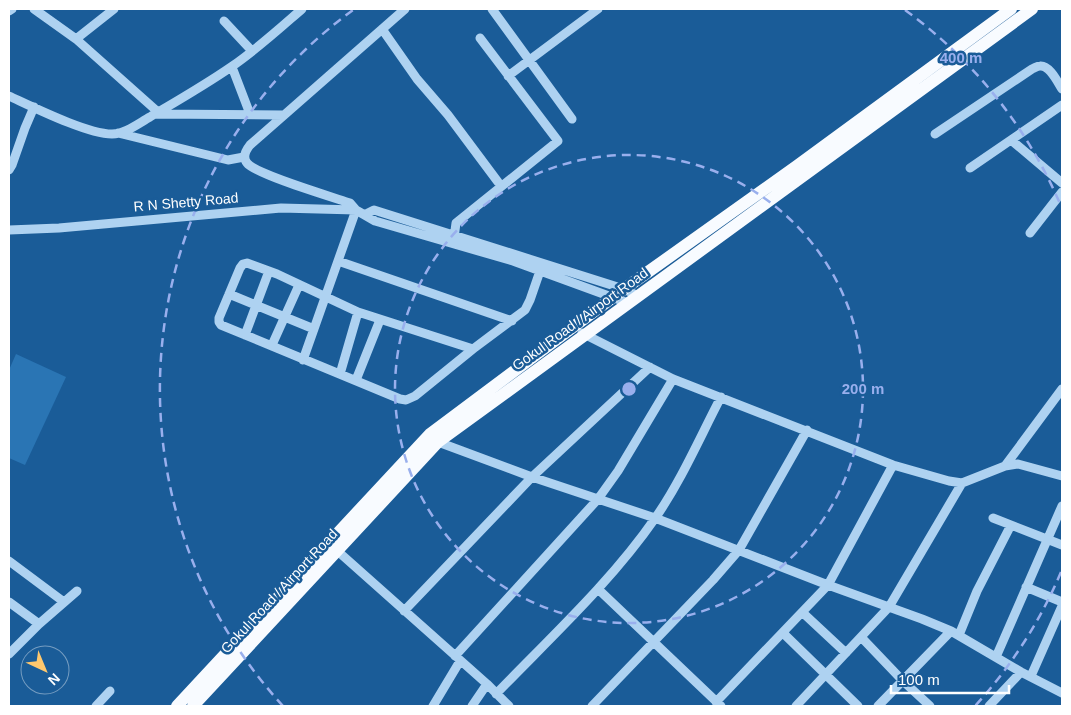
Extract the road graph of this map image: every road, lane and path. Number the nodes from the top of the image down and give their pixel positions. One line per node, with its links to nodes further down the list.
1 (34, 9): 12 (street)
2 (114, 9): 12 (street)
3 (302, 9): 13 (street)
4 (404, 9): 10 (street)
5 (494, 9): 14 (street)
6 (598, 9): 14 (street)
7 (1011, 9): 43 (main road, Gokul Road / Airport Road)
8 (1032, 9): 46 (main road, Gokul Road / Airport Road)
9 (224, 21): 13 (street)
10 (382, 29): 23 (street); 31 (street)
11 (480, 38): 16 (street)
12 (76, 39): 21 (street)
13 (252, 51): 15 (street)
14 (529, 60): 16 (street); 24 (street)
15 (232, 67): 21 (street); 22 (street)
16 (508, 76): 37 (street)
17 (1062, 90): 26 (street)
18 (9, 96): 20 (street)
19 (1062, 105): 27 (street)
20 (34, 107): 25 (street); 30 (street)
21 (156, 113): 22 (street); 25 (street)
22 (250, 114): 23 (street)
23 (284, 115): 28 (street)
24 (572, 119)
25 (117, 133): 28 (street)
26 (935, 134)
27 (1011, 140): 29 (street); 32 (street)
28 (244, 157): 34 (street)
29 (970, 168)
30 (9, 170)
31 (498, 182)
32 (1062, 183)
33 (1062, 192): 36 (street)
34 (356, 210): 35 (street, R N Shetty Road); 37 (street, R N Shetty Road); 38 (street)
35 (10, 232)
36 (1030, 233)
37 (454, 238): 39 (street, R N Shetty Road); 41 (street, R N Shetty Road)
38 (338, 262): 45 (street); 51 (street)
39 (551, 270): 41 (street, R N Shetty Road); 43 (street, R N Shetty Road)
40 (269, 271): 42 (street); 44 (street); 47 (street)
41 (540, 271): 51 (street)
42 (299, 285): 45 (street); 49 (street)
43 (619, 293): 46 (street, R N Shetty Road); 53 (main road, Gokul Road / Airport Road)
44 (229, 294): 47 (street); 54 (street)
45 (326, 297): 48 (street); 52 (street)
46 (633, 299): 53 (main road, Gokul Road / Airport Road)
47 (256, 306): 49 (street); 54 (street)
48 (358, 312): 50 (street); 59 (street)
49 (284, 317): 52 (street); 55 (street)
50 (380, 320): 56 (street); 61 (street)
51 (512, 321): 56 (street)
52 (314, 329): 57 (street)
53 (578, 332): 58 (street); 65 (main road, Gokul Road / Airport Road); 78 (main road, Gokul Road / Airport Road)
54 (245, 335): 55 (street)
55 (272, 345): 57 (street)
56 (472, 349): 61 (street)
57 (303, 360): 59 (street)
58 (650, 367): 60 (street); 69 (street)
59 (340, 374): 61 (street)
60 (673, 379): 63 (street); 71 (street)
61 (356, 380)
62 (1062, 389): 67 (street)
63 (721, 397): 64 (street); 73 (street)
64 (807, 430): 66 (street); 79 (street)
65 (438, 442): 69 (street); 78 (main road, Gokul Road / Airport Road)
66 (893, 464): 70 (street); 81 (street)
67 (1005, 466): 68 (street); 70 (street)
68 (1061, 474)
69 (532, 477): 71 (street); 90 (street)
70 (962, 483): 89 (street)
71 (598, 499): 73 (street); 100 (street)
72 (1062, 506): 76 (street)
73 (656, 518): 79 (street); 83 (street)
74 (993, 518): 75 (street)
75 (1011, 525): 76 (street); 94 (street)
76 (1047, 539): 77 (street); 82 (street)
77 (1062, 545)
78 (333, 546): 90 (street); 111 (main road, Gokul Road / Airport Road); 112 (main road, Gokul Road / Airport Road)
79 (739, 550): 81 (street); 96 (street)
80 (9, 561): 86 (street)
81 (828, 585): 89 (street); 91 (street)
82 (1026, 588): 87 (street); 99 (street)
83 (598, 589): 96 (street); 108 (street)
84 (77, 591): 86 (street)
85 (9, 602): 92 (street)
86 (64, 602): 92 (street)
87 (1062, 602)
88 (1062, 606): 103 (street)
89 (889, 607): 94 (street); 95 (street)
90 (404, 612): 100 (street)
91 (802, 612): 93 (street); 97 (street)
92 (39, 624): 98 (street)
93 (783, 633): 102 (street); 109 (street)
94 (955, 633): 99 (street); 104 (street)
95 (861, 637): 97 (street); 104 (street)
96 (654, 641): 109 (street); 116 (street)
97 (846, 653): 102 (street)
98 (9, 654)
99 (996, 657): 101 (street)
100 (457, 658): 105 (street); 113 (street)
101 (1021, 672): 103 (street); 121 (street)
102 (825, 675): 117 (street); 118 (street)
103 (1031, 676): 107 (street)
104 (902, 681): 119 (street); 120 (street)
105 (487, 684): 108 (street); 114 (street)
106 (110, 691): 110 (street)
107 (1062, 693)
108 (496, 694): 115 (street)
109 (718, 704)
110 (96, 706)
111 (176, 706)
112 (193, 706)
113 (433, 706)
114 (472, 706)
115 (509, 706)
116 (592, 706)
117 (796, 706)
118 (858, 706)
119 (878, 706)
120 (930, 706)
121 (989, 706)

